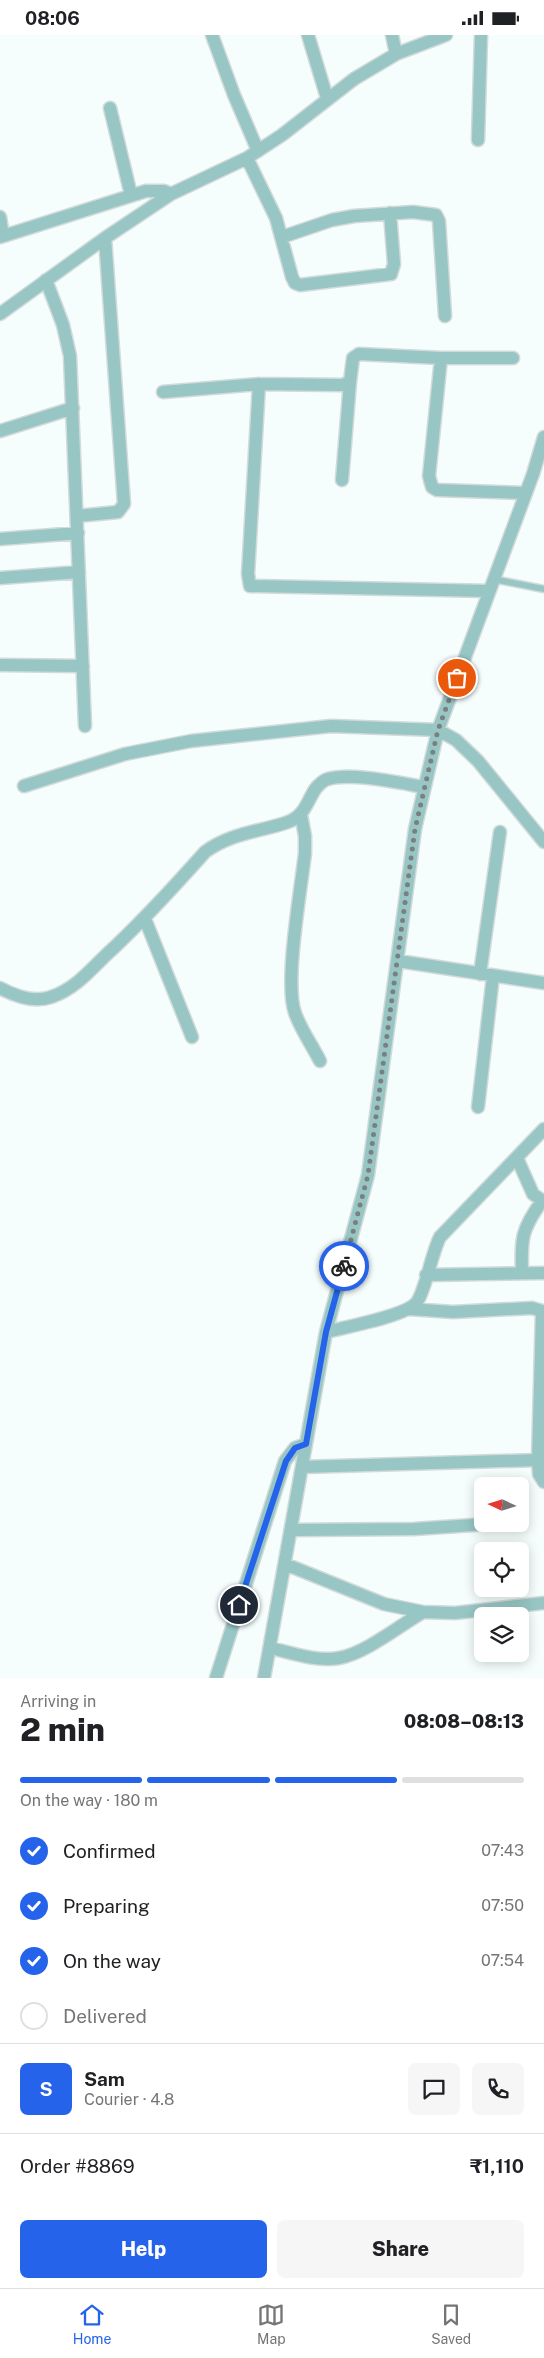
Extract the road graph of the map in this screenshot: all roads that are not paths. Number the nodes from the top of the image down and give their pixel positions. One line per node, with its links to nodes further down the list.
1 (212, 35): 10 (street)
2 (308, 35): 7 (street)
3 (392, 35): 6 (street)
4 (446, 35): 6 (street)
5 (481, 35): 9 (street)
6 (396, 54): 7 (street)
7 (326, 98): 10 (street)
8 (110, 109): 12 (street)
9 (478, 140)
10 (252, 154): 11 (street); 16 (street)
11 (171, 194): 12 (street); 17 (street)
12 (132, 195): 15 (street)
13 (390, 213): 16 (street); 16 (street); 20 (street)
14 (0, 217): 15 (street)
15 (2, 237)
16 (282, 237)
17 (106, 238): 18 (street); 31 (street)
18 (46, 280): 19 (street); 26 (street)
19 (0, 314)
20 (445, 316)
21 (441, 358): 22 (street); 23 (street); 30 (street)
22 (513, 358)
23 (350, 382): 24 (street); 29 (street)
24 (259, 384): 25 (street); 36 (street)
25 (162, 392)
26 (74, 407): 27 (street); 31 (street)
27 (0, 431)
28 (544, 437): 30 (street)
29 (342, 480)
30 (525, 493): 36 (street)
31 (77, 516): 32 (street)
32 (78, 533): 33 (street); 34 (street)
33 (0, 539)
34 (79, 572): 35 (street); 39 (street)
35 (0, 578)
36 (491, 585): 37 (lane); 41 (street)
37 (544, 589)
38 (0, 665): 39 (street)
39 (83, 666): 40 (street)
40 (85, 726)
41 (438, 730): 42 (street); 43 (street); 46 (street)
42 (24, 786)
43 (424, 787): 44 (street); 48 (street)
44 (301, 815): 47 (street); 53 (street)
45 (500, 832): 49 (street)
46 (544, 842)
47 (145, 919): 51 (street); 52 (street)
48 (398, 961): 49 (street); 62 (street)
49 (486, 975): 50 (street); 54 (street)
50 (544, 983)
51 (0, 988)
52 (192, 1037)
53 (320, 1061)
54 (478, 1107)
55 (544, 1129): 56 (street)
56 (517, 1158): 57 (street); 60 (street)
57 (543, 1202): 58 (street)
58 (522, 1273): 59 (street); 60 (street)
59 (544, 1273)
60 (426, 1275): 61 (street)
61 (409, 1309): 62 (street); 64 (street)
62 (326, 1332): 63 (street)
63 (306, 1444): 65 (street); 73 (street)
64 (538, 1460): 65 (street); 66 (street)
65 (302, 1467): 68 (street)
66 (544, 1482)
67 (474, 1525): 68 (street)
68 (292, 1529): 69 (street)
69 (285, 1565): 71 (street); 72 (street)
70 (544, 1603): 71 (street)
71 (423, 1612): 72 (street)
72 (271, 1648): 74 (street)
73 (216, 1678)
74 (264, 1678)

